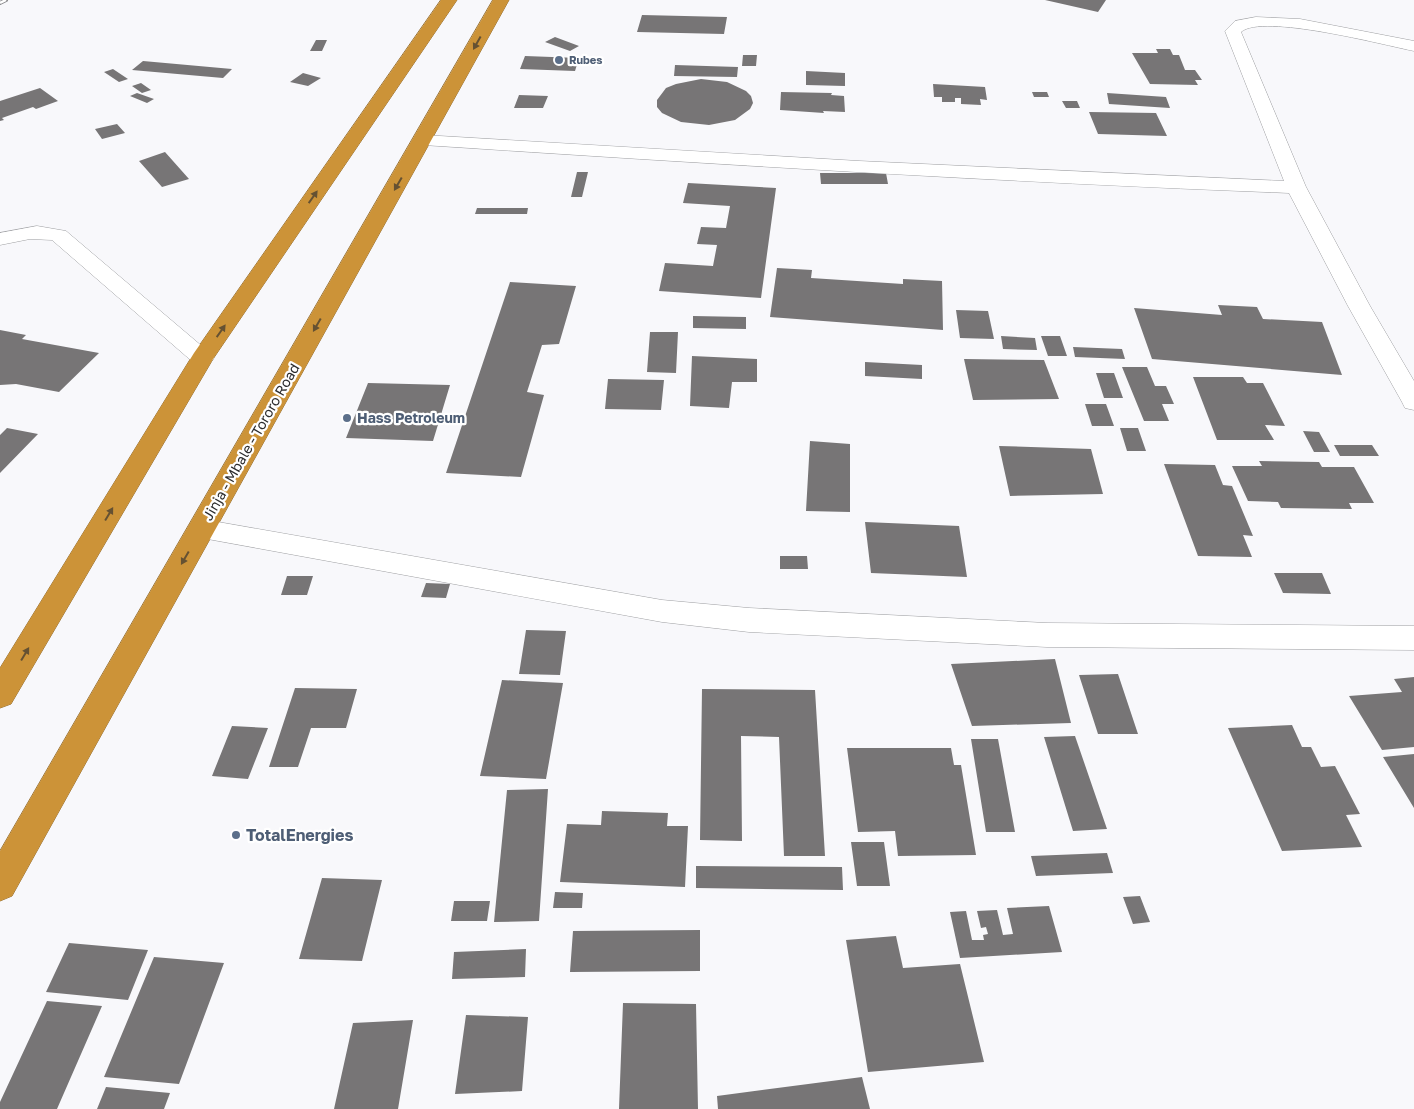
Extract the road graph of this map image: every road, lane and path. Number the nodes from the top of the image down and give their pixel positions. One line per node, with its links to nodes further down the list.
1 (449, 0): 9 (highway, one-way to 1)
2 (501, 0): 4 (highway, Jinja - Mbale - Tororo Road, one-way to 4)
3 (1414, 46): 5 (street)
4 (423, 140): 5 (street); 11 (highway, Jinja - Mbale - Tororo Road, one-way to 11)
5 (1296, 187): 10 (street)
6 (0, 239): 7 (street)
7 (70, 244): 8 (street); 9 (street)
8 (0, 254)
9 (202, 358): 13 (highway, one-way to 9)
10 (1414, 402)
11 (201, 529): 12 (street); 14 (highway, Jinja - Mbale - Tororo Road, one-way to 14)
12 (1414, 638)
13 (0, 696)
14 (0, 884)

